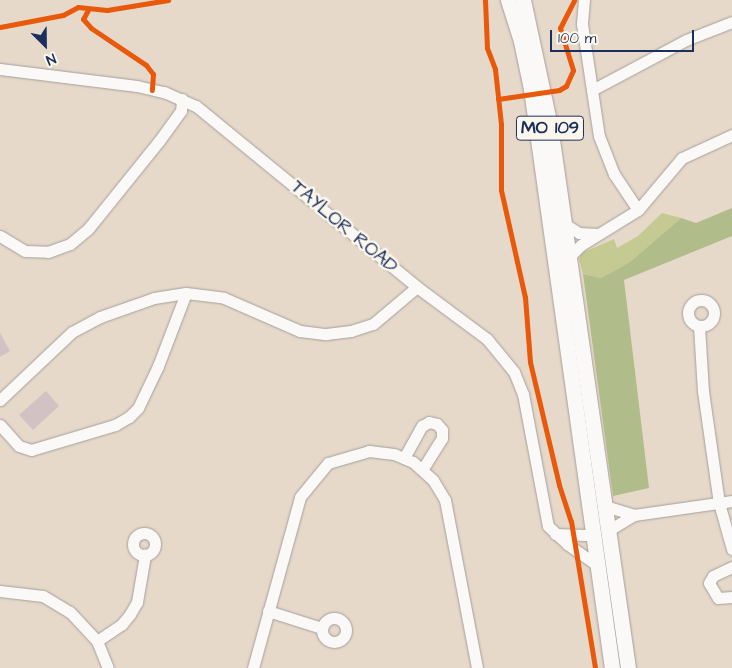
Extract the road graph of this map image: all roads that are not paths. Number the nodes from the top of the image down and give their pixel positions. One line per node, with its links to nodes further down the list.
1 (584, 0): 5 (street)
2 (512, 1): 9 (main road, MO 109); 26 (main road, MO 109)
3 (732, 22): 5 (street)
4 (0, 70): 6 (street, TAYLOR ROAD)
5 (592, 90): 8 (street)
6 (181, 102): 11 (street); 13 (street, TAYLOR ROAD)
7 (732, 135): 8 (street)
8 (638, 210): 10 (street)
9 (564, 224): 10 (street); 12 (main road, MO 109)
10 (598, 234): 12 (street)
11 (0, 236)
12 (569, 257): 22 (main road, MO 109)
13 (417, 287): 14 (street); 25 (street, TAYLOR ROAD)
14 (186, 293): 16 (street); 17 (street)
15 (699, 326): 21 (street)
16 (0, 400)
17 (0, 425)
18 (404, 458): 19 (street); 19 (street); 34 (street)
19 (423, 469): 39 (street)
20 (732, 501): 21 (street)
21 (719, 503): 23 (street); 27 (street)
22 (605, 506): 23 (street); 24 (main road, MO 109)
23 (634, 515): 24 (street)
24 (608, 530): 28 (main road, MO 109)
25 (554, 534): 26 (street); 30 (street)
26 (593, 535): 28 (main road); 30 (main road, MO 109)
27 (732, 549)
28 (612, 554): 41 (main road, MO 109)
29 (145, 555): 36 (street)
30 (597, 565): 40 (main road, MO 109)
31 (732, 567): 33 (street)
32 (0, 591): 36 (street)
33 (732, 597)
34 (268, 611): 35 (street); 38 (street)
35 (322, 628)
36 (97, 642): 37 (street)
37 (108, 668)
38 (253, 668)
39 (477, 668)
40 (612, 668)
41 (628, 668)

